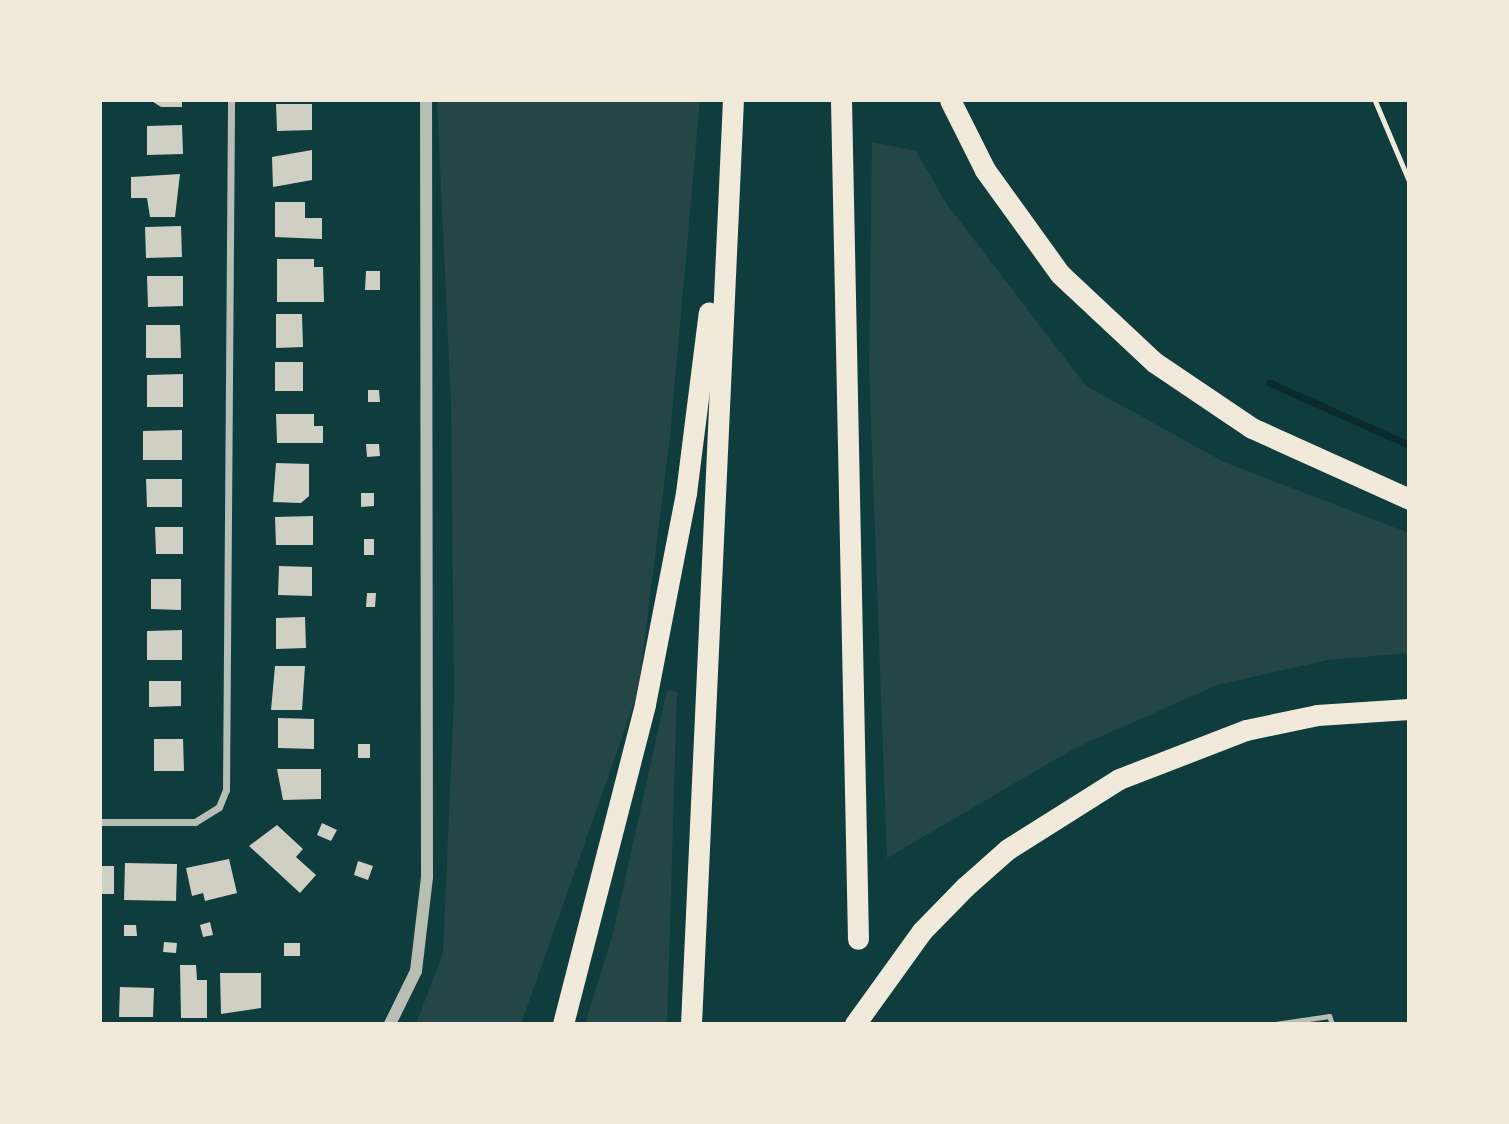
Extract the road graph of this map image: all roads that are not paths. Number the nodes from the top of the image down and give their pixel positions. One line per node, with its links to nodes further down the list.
1 (231, 100): 9 (street)
2 (426, 100): 11 (street)
3 (733, 100): 6 (highway)
4 (841, 100): 10 (highway)
5 (950, 100): 7 (highway)
6 (725, 178): 12 (highway); 13 (highway)
7 (1409, 499)
8 (1409, 709): 14 (highway)
9 (100, 822)
10 (858, 939)
11 (390, 1024)
12 (562, 1024)
13 (691, 1024)
14 (855, 1024)
15 (1275, 1024): 16 (lane)
16 (1332, 1024)

